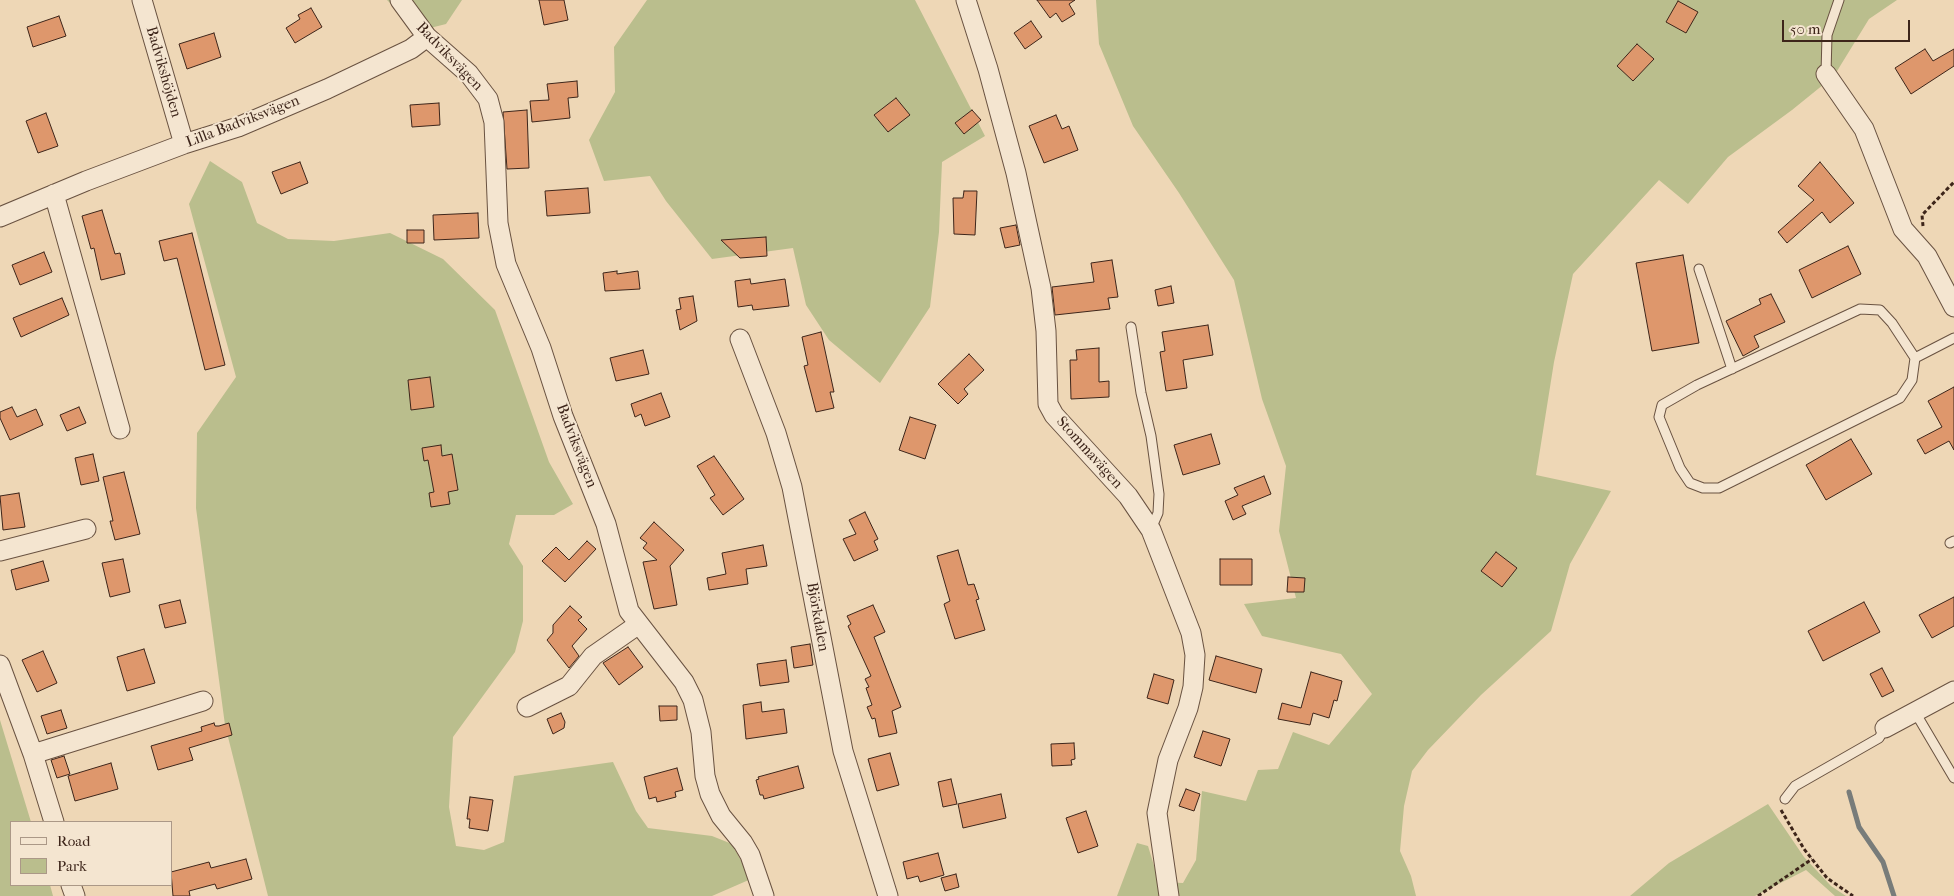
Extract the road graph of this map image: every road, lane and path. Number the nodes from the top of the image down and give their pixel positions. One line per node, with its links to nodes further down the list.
1 (142, 0): 7 (street, Badvikshöjden)
2 (400, 0): 5 (street, Badviksvägen)
3 (966, 0): 21 (street, Stommavägen)
4 (1839, 0): 6 (lane)
5 (427, 37): 7 (street, Lilla Badviksvägen); 23 (street, Badviksvägen)
6 (1826, 74): 11 (street)
7 (184, 144): 9 (street, Lilla Badviksvägen)
8 (1954, 182): 11 (path)
9 (54, 194): 10 (street, Lilla Badviksvägen); 19 (street)
10 (0, 217)
11 (1927, 256): 13 (street)
12 (1699, 269): 18 (lane)
13 (1954, 307)
14 (1131, 327): 21 (lane)
15 (1954, 338): 17 (lane)
16 (740, 339): 36 (street, Björkdalen)
17 (1915, 358): 18 (lane); 18 (lane)
18 (1732, 369)
19 (120, 429)
20 (86, 529): 22 (street)
21 (1151, 530): 37 (street, Stommavägen)
22 (0, 551)
23 (639, 624): 27 (street); 35 (street, Badviksvägen)
24 (0, 664): 30 (street)
25 (1954, 691): 28 (street)
26 (203, 701): 30 (street)
27 (527, 707)
28 (1915, 712): 29 (street); 31 (lane)
29 (1885, 728): 32 (lane)
30 (33, 754): 33 (street)
31 (1954, 778)
32 (1785, 799): 34 (path)
33 (54, 821)
34 (1812, 859): 38 (path); 39 (path)
35 (764, 896)
36 (888, 896)
37 (1169, 896)
38 (1758, 896)
39 (1853, 896)

